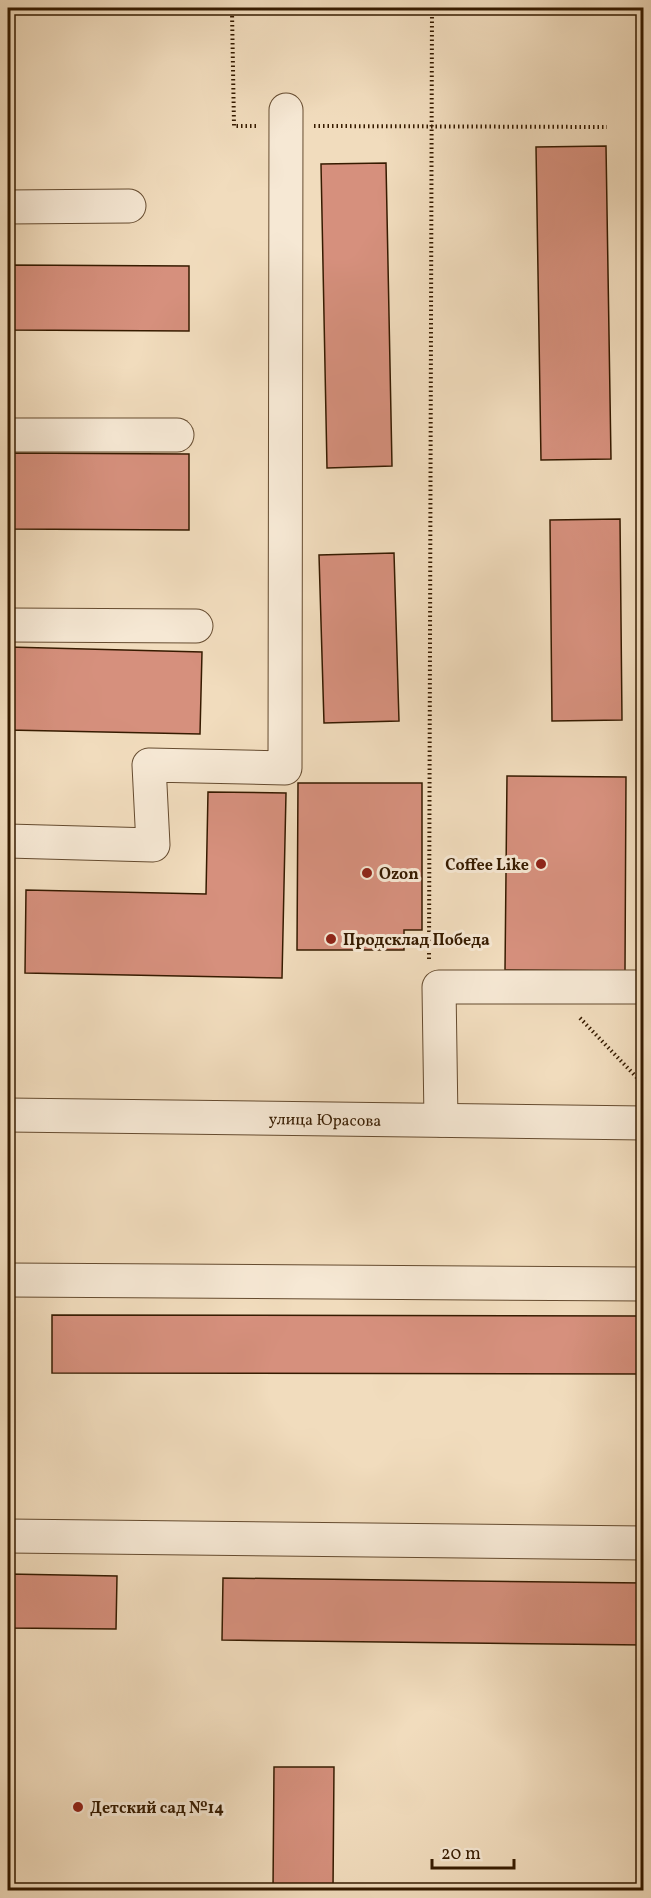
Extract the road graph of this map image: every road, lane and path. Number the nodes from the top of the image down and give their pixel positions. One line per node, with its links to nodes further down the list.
1 (262, 8): 3 (path)
2 (432, 8): 5 (path)
3 (232, 9): 4 (path)
4 (286, 118): 5 (path); 13 (street)
5 (433, 127): 6 (path); 14 (path)
6 (607, 127)
7 (129, 206): 8 (street)
8 (8, 207)
9 (8, 435): 10 (street)
10 (177, 435)
11 (8, 625): 12 (street)
12 (196, 626)
13 (8, 841)
14 (439, 987): 15 (street); 19 (street)
15 (550, 987): 16 (street); 17 (path)
16 (644, 987)
17 (644, 1085)
18 (8, 1115): 19 (street, улица Юрасова)
19 (441, 1120): 20 (street, улица Юрасова)
20 (644, 1123)
21 (8, 1280): 22 (street)
22 (644, 1284)
23 (8, 1536): 24 (street)
24 (644, 1543)

